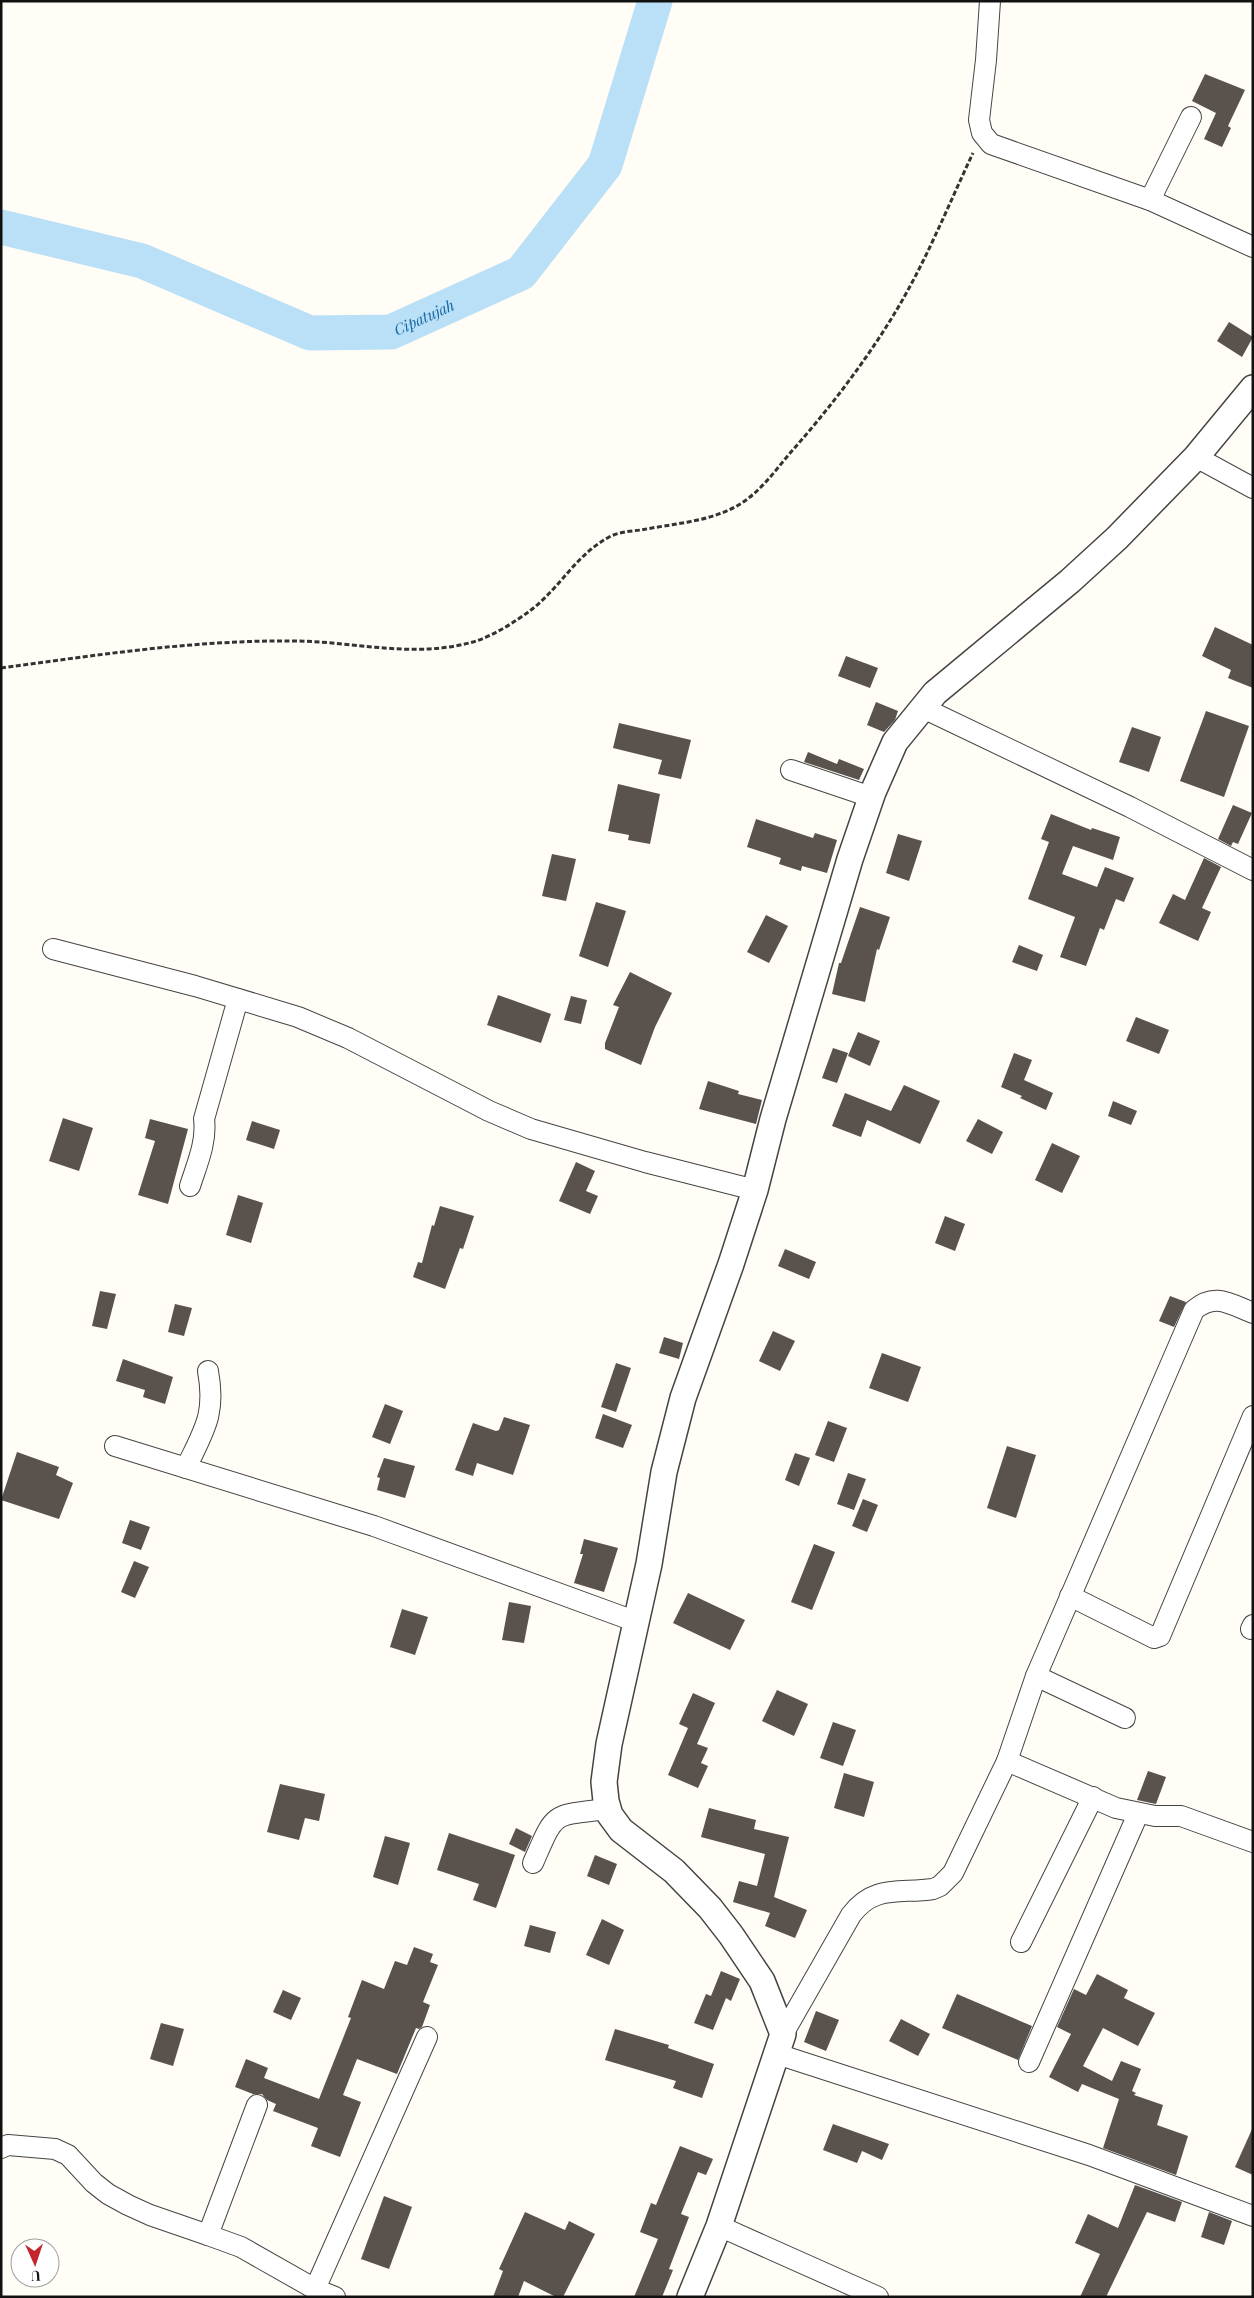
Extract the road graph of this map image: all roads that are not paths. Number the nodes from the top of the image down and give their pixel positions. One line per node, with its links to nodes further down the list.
1 (990, 1): 3 (street)
2 (1191, 117): 3 (street)
3 (1150, 200): 4 (street)
4 (1253, 247)
5 (1253, 388): 6 (street)
6 (1196, 457): 7 (street); 8 (street)
7 (1253, 488)
8 (921, 707): 10 (street); 11 (street)
9 (791, 770): 10 (street)
10 (871, 797): 15 (street)
11 (1253, 870)
12 (52, 949): 13 (street)
13 (238, 999): 14 (street); 15 (street)
14 (190, 1186)
15 (755, 1190): 22 (street)
16 (1253, 1313): 21 (street)
17 (208, 1371): 20 (street)
18 (1253, 1416): 21 (street)
19 (115, 1446): 20 (street)
20 (186, 1468): 22 (street)
21 (1070, 1596): 23 (street)
22 (637, 1622): 27 (street)
23 (1036, 1676): 24 (street); 25 (street)
24 (1125, 1718)
25 (1007, 1761): 26 (street); 33 (street)
26 (1093, 1797): 28 (street); 31 (street)
27 (607, 1809): 30 (street); 33 (street)
28 (1138, 1814): 29 (street); 34 (street)
29 (1253, 1842)
30 (533, 1863)
31 (1021, 1942)
32 (427, 2037): 40 (street)
33 (780, 2044): 37 (street); 38 (street)
34 (1029, 2062)
35 (257, 2105): 39 (street)
36 (1, 2148): 39 (street)
37 (1253, 2216)
38 (719, 2226): 42 (street); 43 (street)
39 (208, 2235): 40 (street)
40 (315, 2289): 41 (street)
41 (335, 2297)
42 (690, 2297)
43 (878, 2297)

